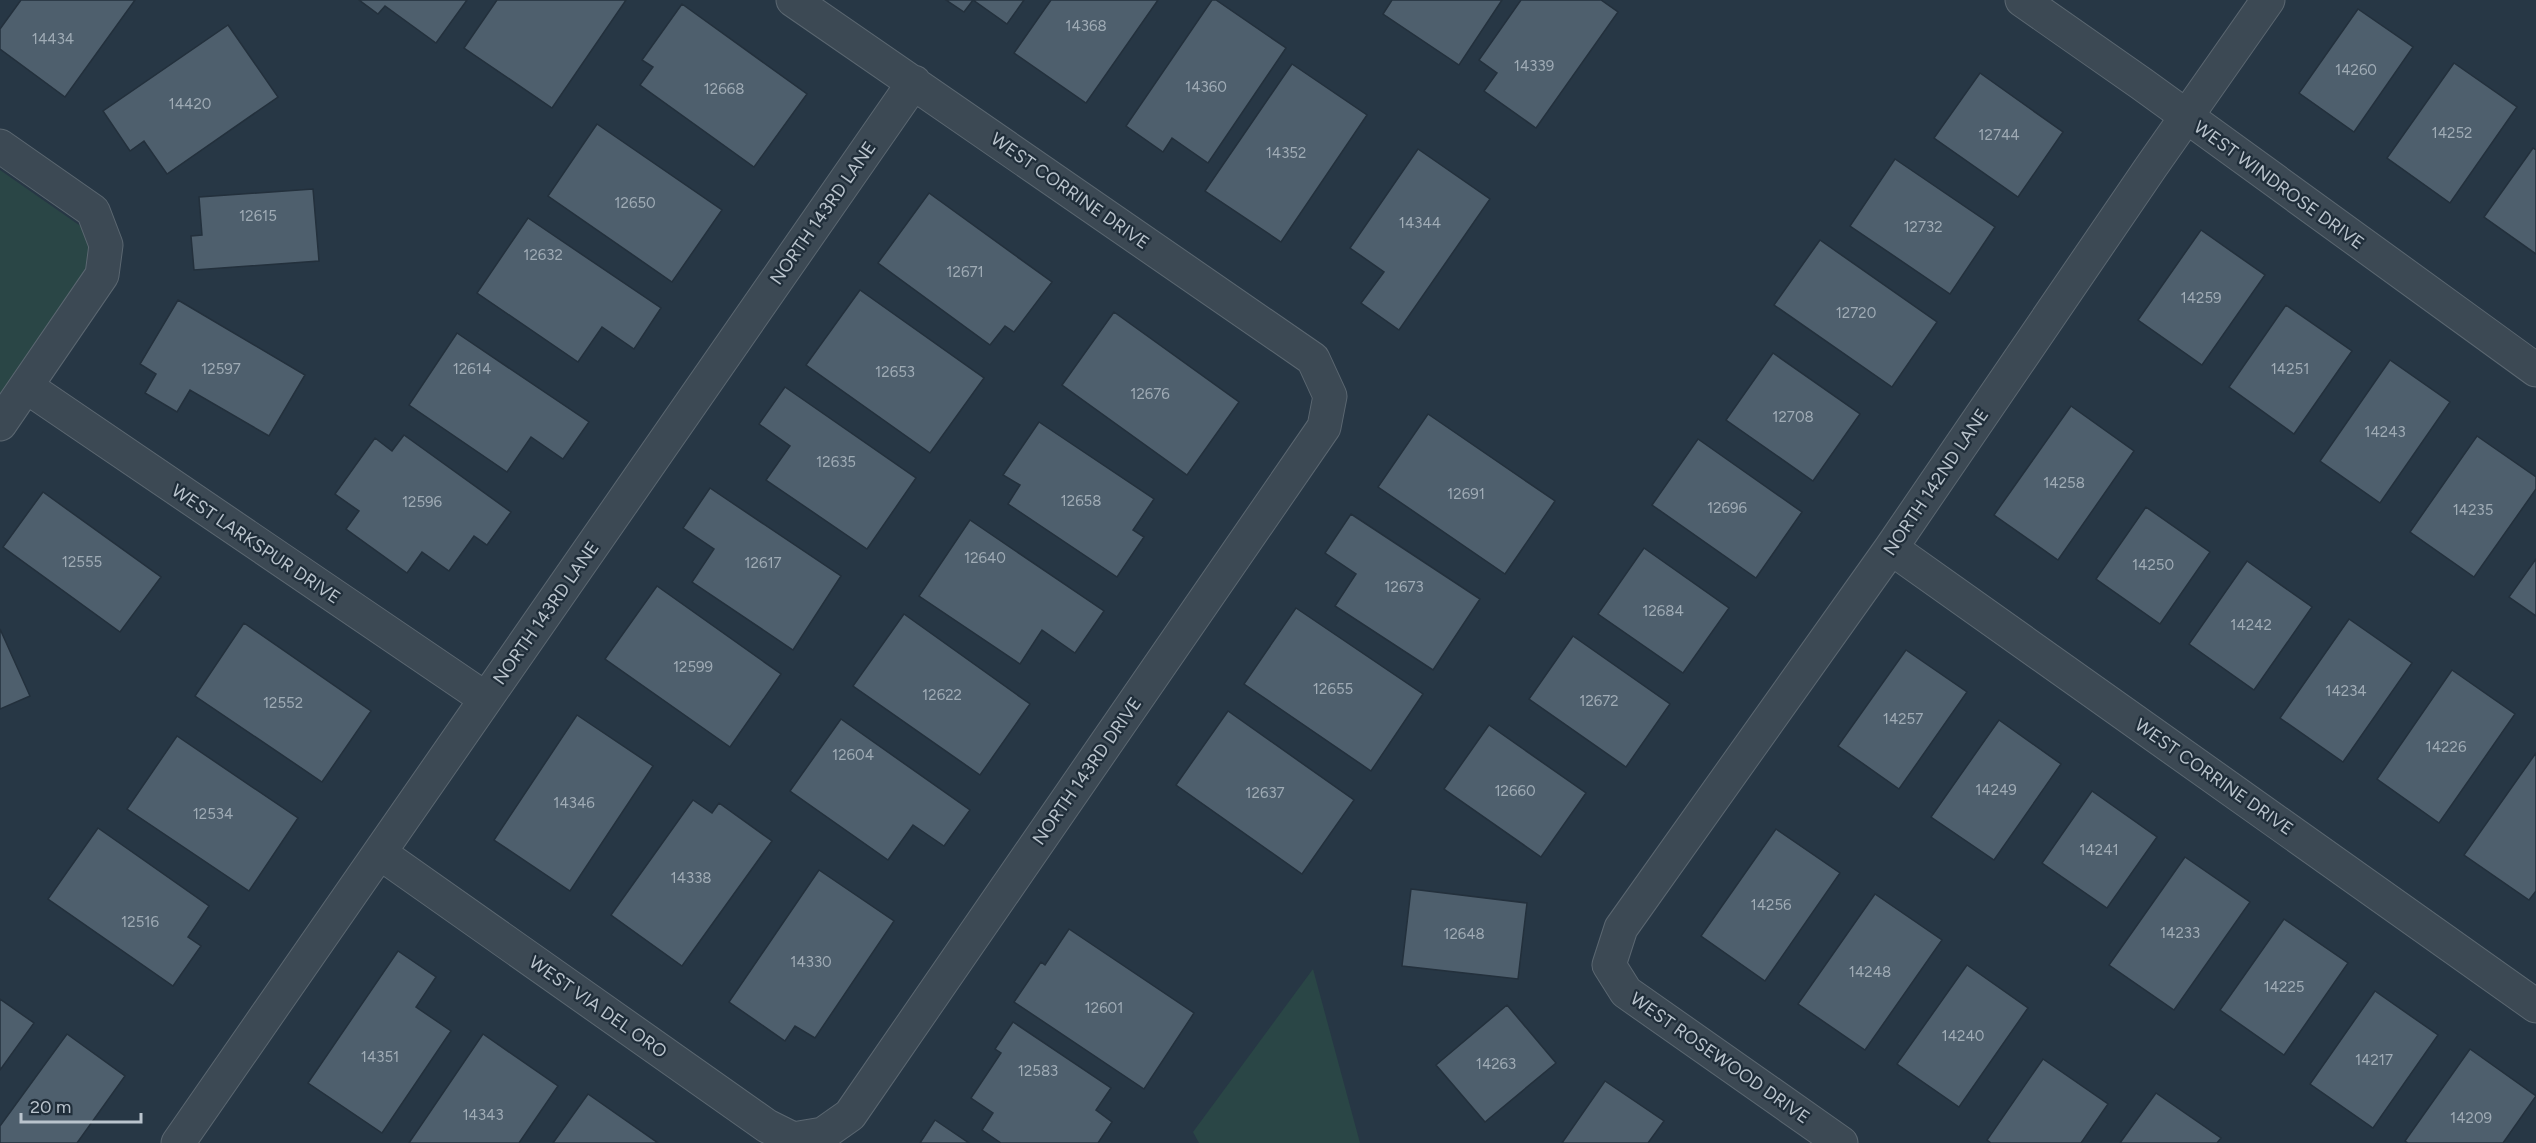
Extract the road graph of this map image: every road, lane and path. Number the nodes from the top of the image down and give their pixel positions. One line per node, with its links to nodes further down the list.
1 (793, 0): 4 (street, WEST CORRINE DRIVE)
2 (2022, 0): 5 (street, WEST WINDROSE DRIVE)
3 (2268, 0): 5 (street, NORTH 142ND LANE)
4 (914, 82): 9 (street, WEST CORRINE DRIVE); 12 (street, NORTH 143RD LANE)
5 (2186, 117): 7 (street, WEST WINDROSE DRIVE); 11 (street, NORTH 142ND LANE)
6 (0, 146): 8 (street)
7 (2536, 370)
8 (27, 387): 10 (street); 12 (street, WEST LARKSPUR DRIVE)
9 (1330, 396): 16 (street, NORTH 143RD DRIVE)
10 (0, 424)
11 (1891, 548): 14 (street, NORTH 142ND LANE); 15 (street, WEST CORRINE DRIVE)
12 (486, 699): 13 (street, NORTH 143RD LANE)
13 (380, 853): 16 (street, WEST VIA DEL ORO); 17 (street, NORTH 143RD LANE)
14 (1609, 965): 18 (street, WEST ROSEWOOD DRIVE)
15 (2536, 1006)
16 (823, 1134)
17 (178, 1143)
18 (1841, 1143)

